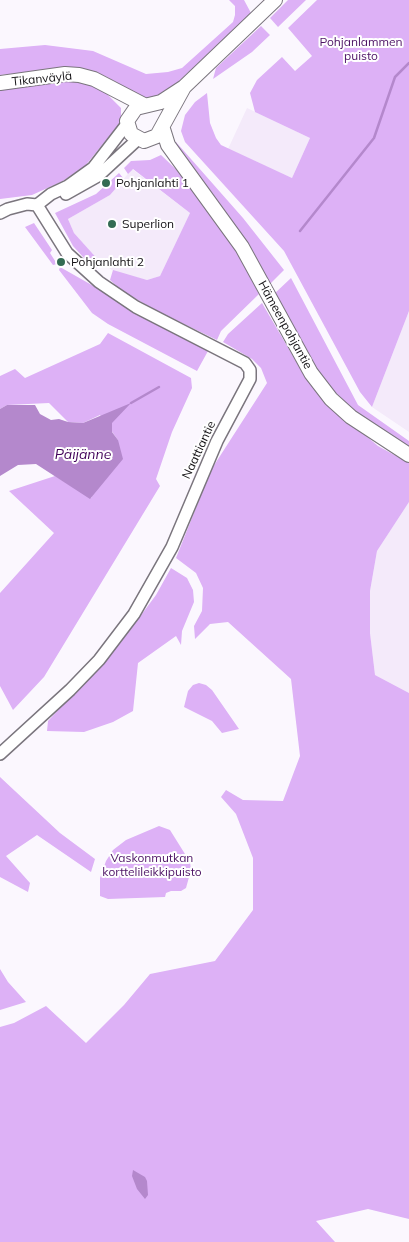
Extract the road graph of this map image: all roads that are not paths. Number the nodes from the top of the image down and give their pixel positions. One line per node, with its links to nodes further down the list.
1 (276, 0): 4 (main road)
2 (0, 83): 3 (main road, Tikanväylä)
3 (111, 87): 5 (main road, Tikanväylä); 6 (main road)
4 (184, 87): 5 (main road); 7 (main road)
5 (146, 105): 6 (main road); 7 (main road)
6 (127, 122): 8 (main road); 10 (street)
7 (164, 126): 8 (main road); 9 (main road, Hämeenpohjantie)
8 (142, 140): 9 (main road, Hämeenpohjantie); 10 (street)
9 (188, 171): 13 (main road, Hämeenpohjantie)
10 (48, 199): 11 (street)
11 (36, 206): 12 (street); 14 (street, Naattiantie)
12 (0, 213)
13 (409, 455)
14 (0, 754)

